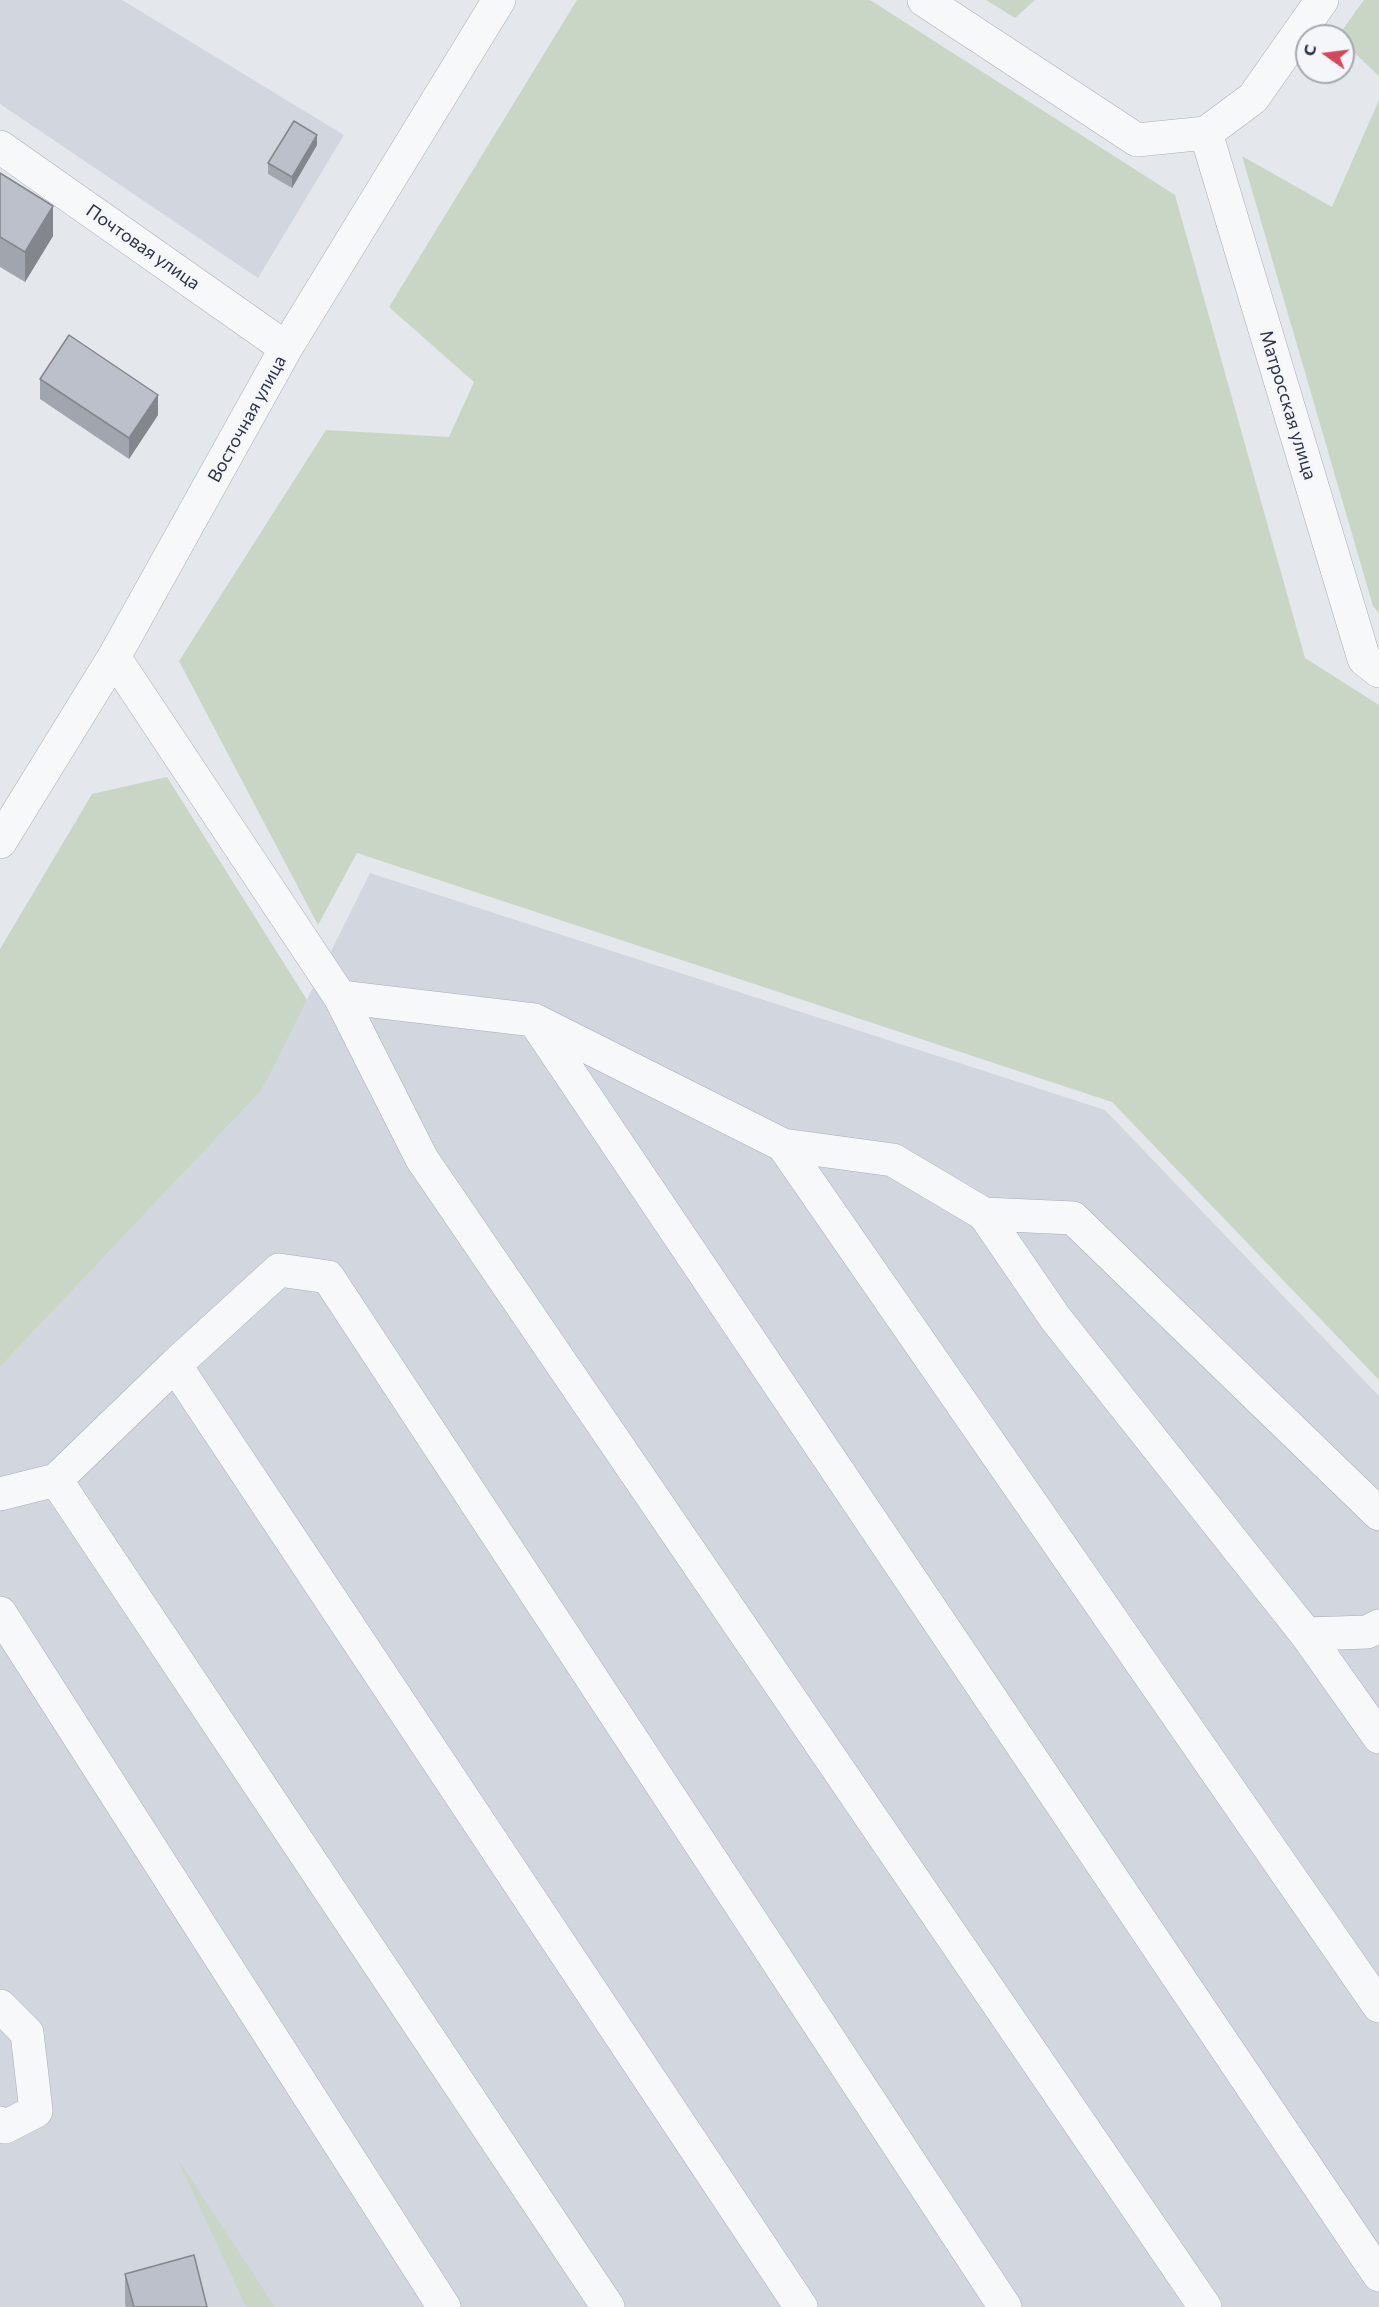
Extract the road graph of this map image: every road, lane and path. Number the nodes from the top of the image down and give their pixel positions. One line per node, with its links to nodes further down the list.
1 (499, 0): 6 (street, Восточная улица)
2 (924, 0): 4 (street)
3 (1322, 0): 4 (street)
4 (1206, 133): 8 (street, Матросская улица)
5 (0, 147): 6 (street, Почтовая улица)
6 (286, 348): 7 (street, Восточная улица)
7 (114, 657): 9 (street, Восточная улица); 10 (street)
8 (1379, 671)
9 (0, 842)
10 (340, 997): 11 (street); 30 (street)
11 (534, 1020): 12 (street); 25 (street)
12 (783, 1145): 13 (street); 23 (street)
13 (984, 1214): 17 (street); 20 (street)
14 (175, 1365): 15 (street); 28 (street); 29 (street)
15 (56, 1480): 16 (street); 27 (street)
16 (0, 1494)
17 (1379, 1514)
18 (0, 1613): 26 (street)
19 (1379, 1626): 20 (street)
20 (1306, 1634): 21 (street)
21 (1379, 1737)
22 (0, 2006): 24 (street)
23 (1379, 2006)
24 (0, 2123)
25 (1379, 2275)
26 (444, 2307)
27 (608, 2307)
28 (801, 2307)
29 (1005, 2307)
30 (1205, 2307)

